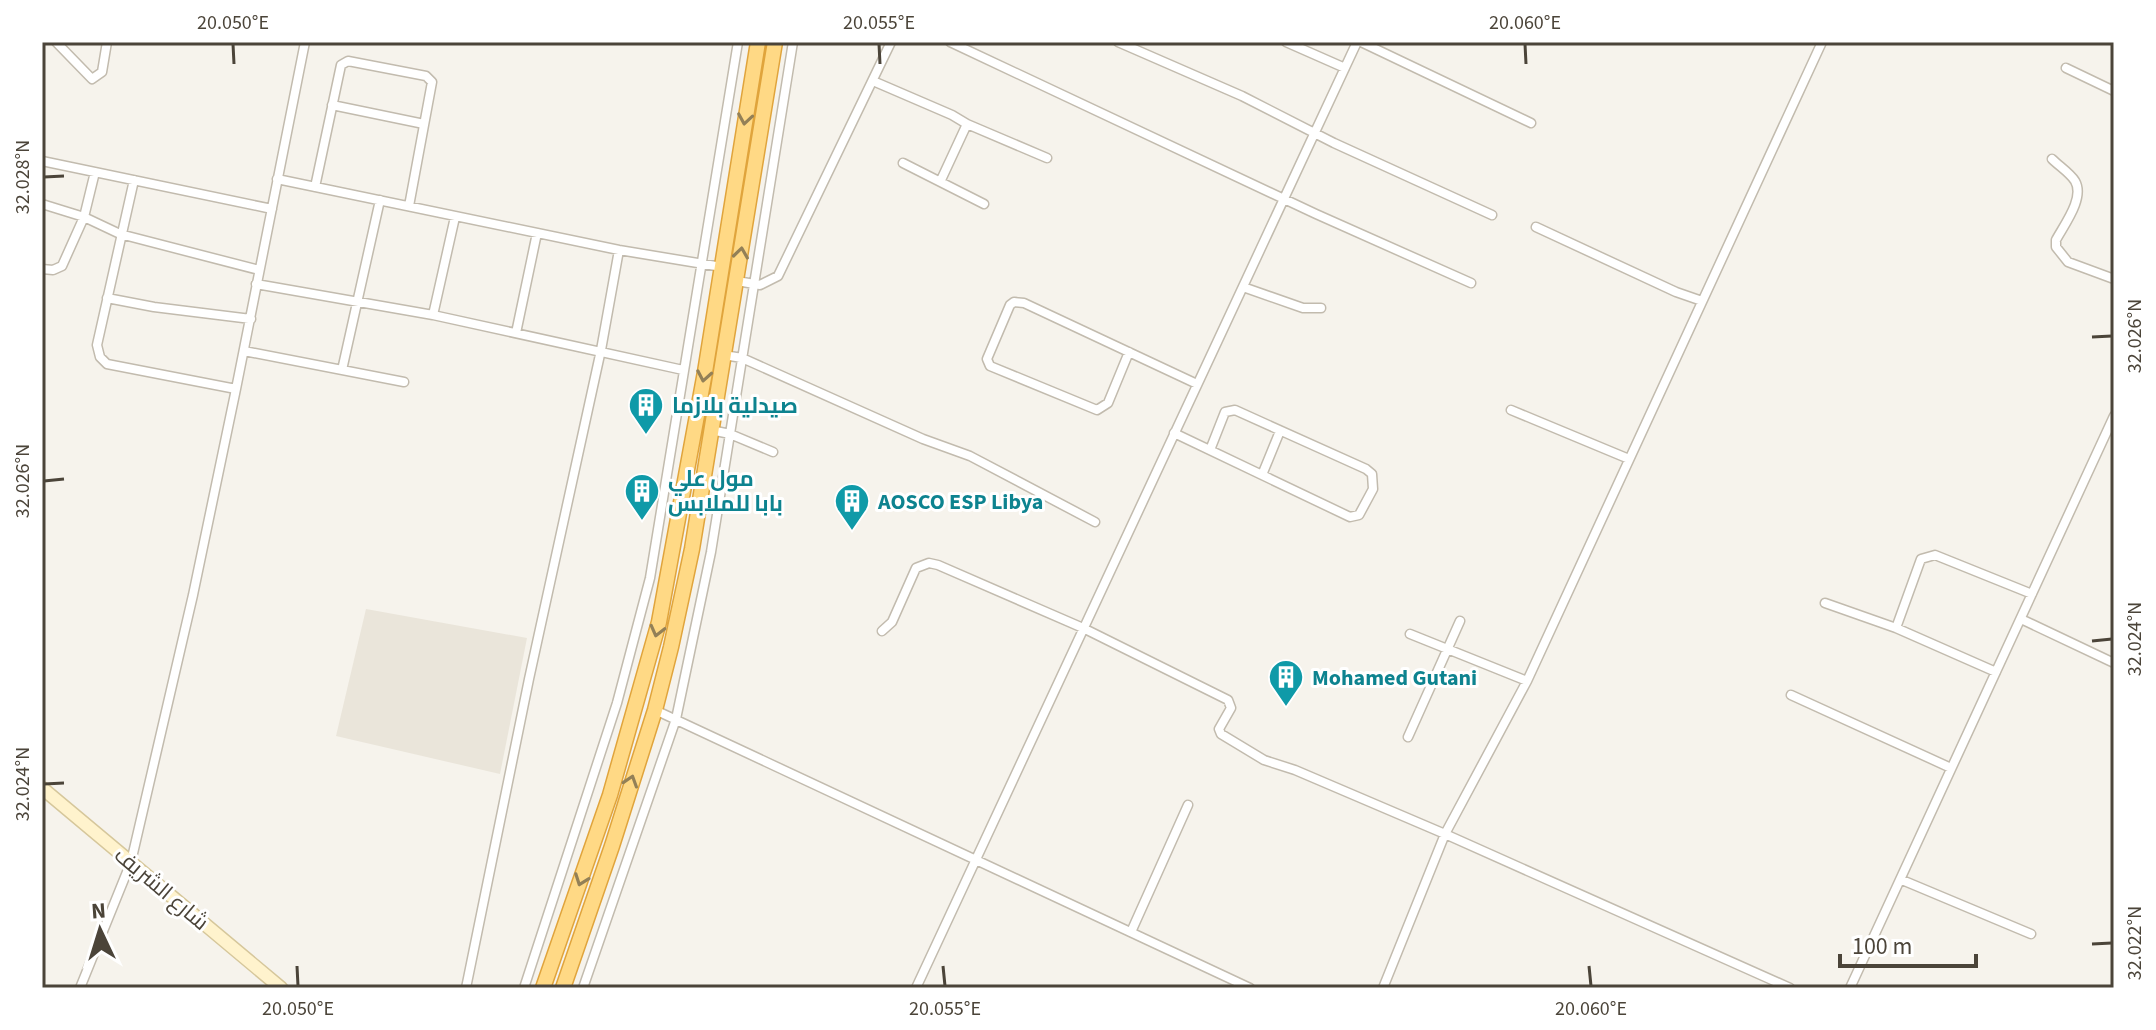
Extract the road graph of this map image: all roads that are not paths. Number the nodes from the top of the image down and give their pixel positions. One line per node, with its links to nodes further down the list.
1 (56, 42): 2 (street)
2 (107, 42)
3 (305, 42): 28 (street)
4 (738, 42): 45 (street)
5 (758, 42): 46 (highway, one-way to 46)
6 (775, 42): 50 (highway, one-way to 6)
7 (793, 42): 53 (street)
8 (891, 42): 16 (street)
9 (950, 42): 32 (street)
10 (1118, 42): 22 (street)
11 (1286, 42): 14 (street)
12 (1359, 42): 14 (street); 19 (street)
13 (1822, 42): 56 (street)
14 (1345, 68): 22 (street)
15 (2066, 68): 17 (street)
16 (873, 81): 21 (street); 53 (street)
17 (2114, 91)
18 (332, 105): 20 (street); 20 (street); 31 (street)
19 (1531, 123)
20 (424, 124): 36 (street)
21 (967, 124): 23 (street); 30 (street)
22 (1314, 132): 32 (street); 38 (street)
23 (1047, 158)
24 (2052, 159): 49 (street)
25 (42, 161): 27 (street)
26 (903, 163): 30 (street)
27 (95, 172): 29 (street); 39 (street)
28 (277, 179): 31 (street); 37 (street)
29 (134, 180): 37 (street); 43 (street)
30 (941, 180): 35 (street)
31 (315, 187): 33 (street)
32 (1285, 199): 51 (street); 54 (street)
33 (380, 200): 36 (street); 57 (street)
34 (42, 204): 39 (street)
35 (984, 204)
36 (409, 206): 40 (street)
37 (272, 209): 48 (street)
38 (1492, 215)
39 (84, 217): 43 (street); 47 (street)
40 (455, 217): 42 (street); 59 (street)
41 (1536, 227): 56 (street)
42 (537, 233): 44 (street); 61 (street)
43 (120, 234): 48 (street); 55 (street)
44 (619, 250): 45 (street); 62 (street)
45 (701, 263): 46 (street); 68 (street)
46 (722, 267): 75 (highway, one-way to 75)
47 (42, 269)
48 (259, 270): 52 (street)
49 (2114, 279)
50 (737, 281): 53 (street); 65 (highway)
51 (1471, 283)
52 (256, 284): 57 (street); 60 (street)
53 (755, 286): 66 (street)
54 (1243, 287): 58 (street); 70 (street)
55 (107, 298): 60 (street); 71 (street)
56 (1702, 301): 82 (street)
57 (358, 303): 59 (street); 67 (street)
58 (1321, 308)
59 (433, 315): 61 (street)
60 (251, 319): 63 (street)
61 (516, 333): 62 (street)
62 (601, 350): 68 (street); 116 (street)
63 (244, 351): 67 (street); 71 (street)
64 (1129, 352): 64 (street); 70 (street)
65 (724, 355): 66 (street); 76 (highway)
66 (742, 358): 79 (street); 86 (street)
67 (342, 370): 69 (street)
68 (683, 370): 73 (street)
69 (404, 382)
70 (1197, 384): 78 (street)
71 (236, 389): 110 (street)
72 (1511, 410): 82 (street)
73 (676, 416): 75 (street); 117 (street)
74 (2114, 416): 89 (street)
75 (696, 421): 118 (highway, one-way to 118)
76 (711, 430): 79 (street); 84 (highway)
77 (1280, 431): 80 (street); 83 (street); 83 (street)
78 (1174, 433): 80 (street); 93 (street)
79 (730, 434): 81 (street); 85 (street)
80 (1210, 450): 83 (street)
81 (773, 452)
82 (1629, 459): 100 (street)
83 (1262, 475)
84 (701, 496): 85 (street); 87 (highway)
85 (719, 500): 88 (street)
86 (1095, 522)
87 (692, 549): 88 (street); 102 (highway)
88 (711, 552): 103 (street)
89 (2032, 594): 91 (street); 94 (street)
90 (1825, 603): 94 (street)
91 (2021, 619): 98 (street); 99 (street)
92 (1460, 621): 97 (street)
93 (1083, 628): 95 (street); 108 (street); 109 (street)
94 (1896, 628): 99 (street)
95 (882, 631)
96 (1410, 634): 97 (street)
97 (1448, 649): 100 (street); 104 (street)
98 (2114, 663)
99 (1996, 672): 105 (street)
100 (1527, 681): 108 (street)
101 (1791, 695): 105 (street)
102 (655, 710): 103 (street); 119 (highway, one-way to 102)
103 (676, 719): 109 (street); 120 (street)
104 (1408, 737)
105 (1951, 768): 111 (street)
106 (42, 788): 110 (main road, شارع الشريف)
107 (1188, 805): 112 (street)
108 (1445, 834): 123 (street); 124 (street)
109 (974, 859): 112 (street); 121 (street)
110 (131, 862): 114 (street); 115 (main road, شارع الشريف)
111 (1902, 880): 113 (street); 125 (street)
112 (1131, 932): 122 (street)
113 (2031, 934)
114 (80, 988)
115 (281, 988)
116 (466, 988)
117 (524, 988)
118 (543, 988)
119 (563, 988)
120 (583, 988)
121 (916, 988)
122 (1250, 988)
123 (1383, 988)
124 (1790, 988)
125 (1850, 988)

